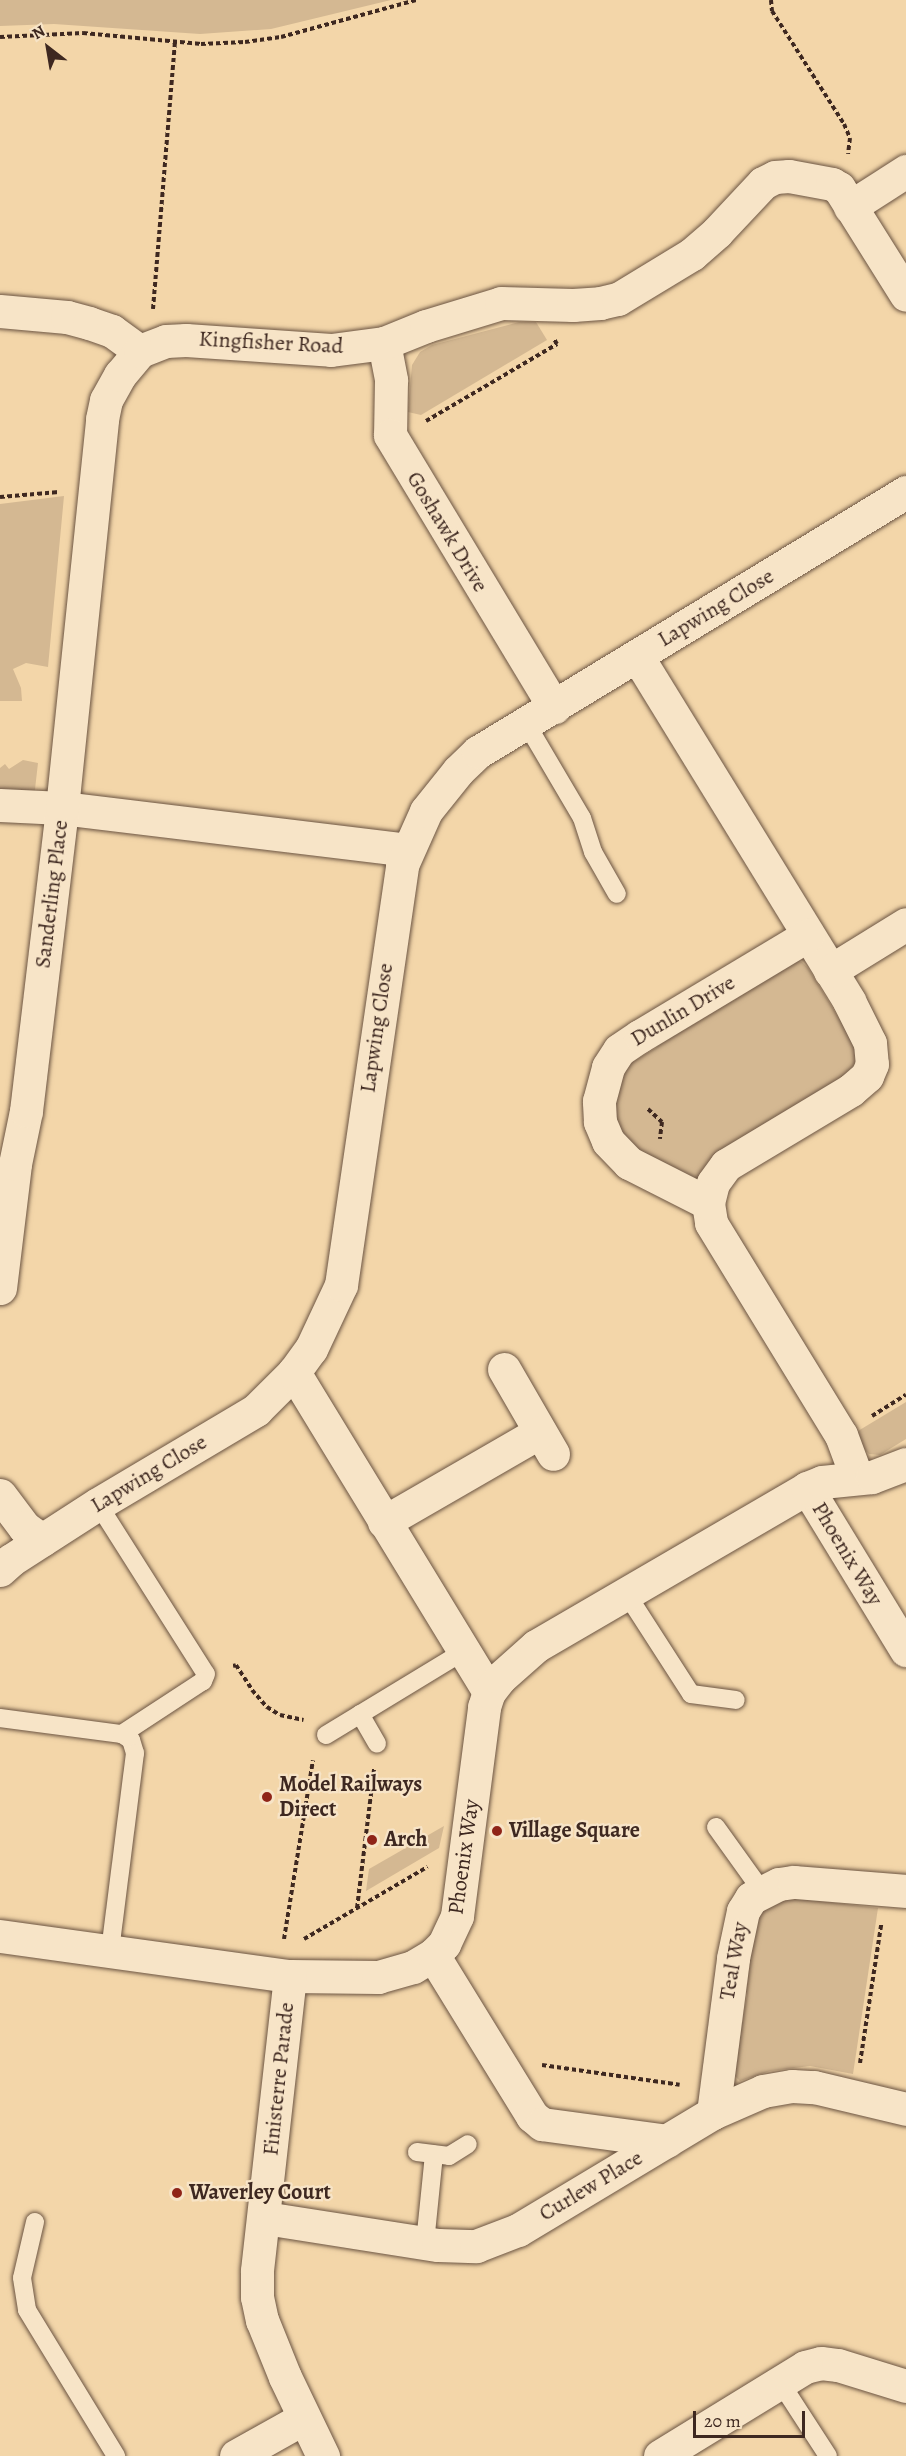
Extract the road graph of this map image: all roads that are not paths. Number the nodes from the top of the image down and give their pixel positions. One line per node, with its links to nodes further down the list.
1 (906, 171): 2 (street)
2 (841, 195): 3 (street); 5 (street, Kingfisher Road)
3 (906, 295)
4 (0, 311): 6 (street)
5 (384, 343): 6 (street, Kingfisher Road); 9 (street, Goshawk Drive)
6 (145, 348): 11 (street)
7 (906, 492): 8 (street, Lapwing Close)
8 (637, 656): 9 (street, Lapwing Close); 15 (street)
9 (540, 715): 12 (street, Lapwing Close); 13 (lane)
10 (0, 805): 11 (street)
11 (62, 808): 12 (street, Sanderling Place); 17 (street, Sanderling Place)
12 (407, 850): 21 (street, Lapwing Close)
13 (617, 894)
14 (906, 924): 16 (street)
15 (808, 935): 16 (street); 18 (street, Dunlin Drive)
16 (830, 971): 18 (street)
17 (8, 1163): 19 (street, Sanderling Place)
18 (708, 1203): 23 (street)
19 (0, 1288)
20 (504, 1370): 27 (street)
21 (294, 1372): 26 (street, Lapwing Close); 27 (street)
22 (906, 1464): 23 (street, Phoenix Way)
23 (857, 1478): 24 (street, Phoenix Way)
24 (807, 1488): 30 (street, Phoenix Way); 31 (street, Phoenix Way)
25 (0, 1495): 28 (street)
26 (98, 1504): 28 (street, Lapwing Close); 37 (lane)
27 (384, 1522): 32 (street)
28 (42, 1540): 29 (street, Lapwing Close)
29 (0, 1570)
30 (626, 1593): 33 (street, Phoenix Way); 34 (lane)
31 (906, 1650)
32 (464, 1651): 33 (street); 35 (lane)
33 (489, 1692): 45 (street, Phoenix Way)
34 (736, 1700)
35 (360, 1714): 38 (lane); 39 (lane)
36 (0, 1718): 37 (lane)
37 (122, 1734): 44 (lane)
38 (326, 1735)
39 (377, 1743)
40 (716, 1827): 42 (lane)
41 (896, 1890): 42 (street)
42 (762, 1891): 47 (street, Teal Way)
43 (0, 1936): 44 (street, Phoenix Way)
44 (110, 1951): 46 (street, Phoenix Way)
45 (433, 1955): 46 (street, Phoenix Way); 49 (street)
46 (290, 1976): 51 (street, Finisterre Parade)
47 (715, 2102): 48 (street, Curlew Place); 49 (street, Curlew Place)
48 (906, 2109)
49 (667, 2141): 53 (street, Curlew Place)
50 (468, 2144): 53 (lane)
51 (265, 2218): 53 (street, Curlew Place); 56 (street, Finisterre Parade)
52 (35, 2222): 57 (lane)
53 (425, 2243)
54 (780, 2382): 55 (street); 60 (street); 61 (lane)
55 (906, 2386)
56 (304, 2418): 58 (street); 59 (street, Finisterre Parade)
57 (116, 2456)
58 (236, 2456)
59 (323, 2456)
60 (660, 2456)
61 (828, 2456)

